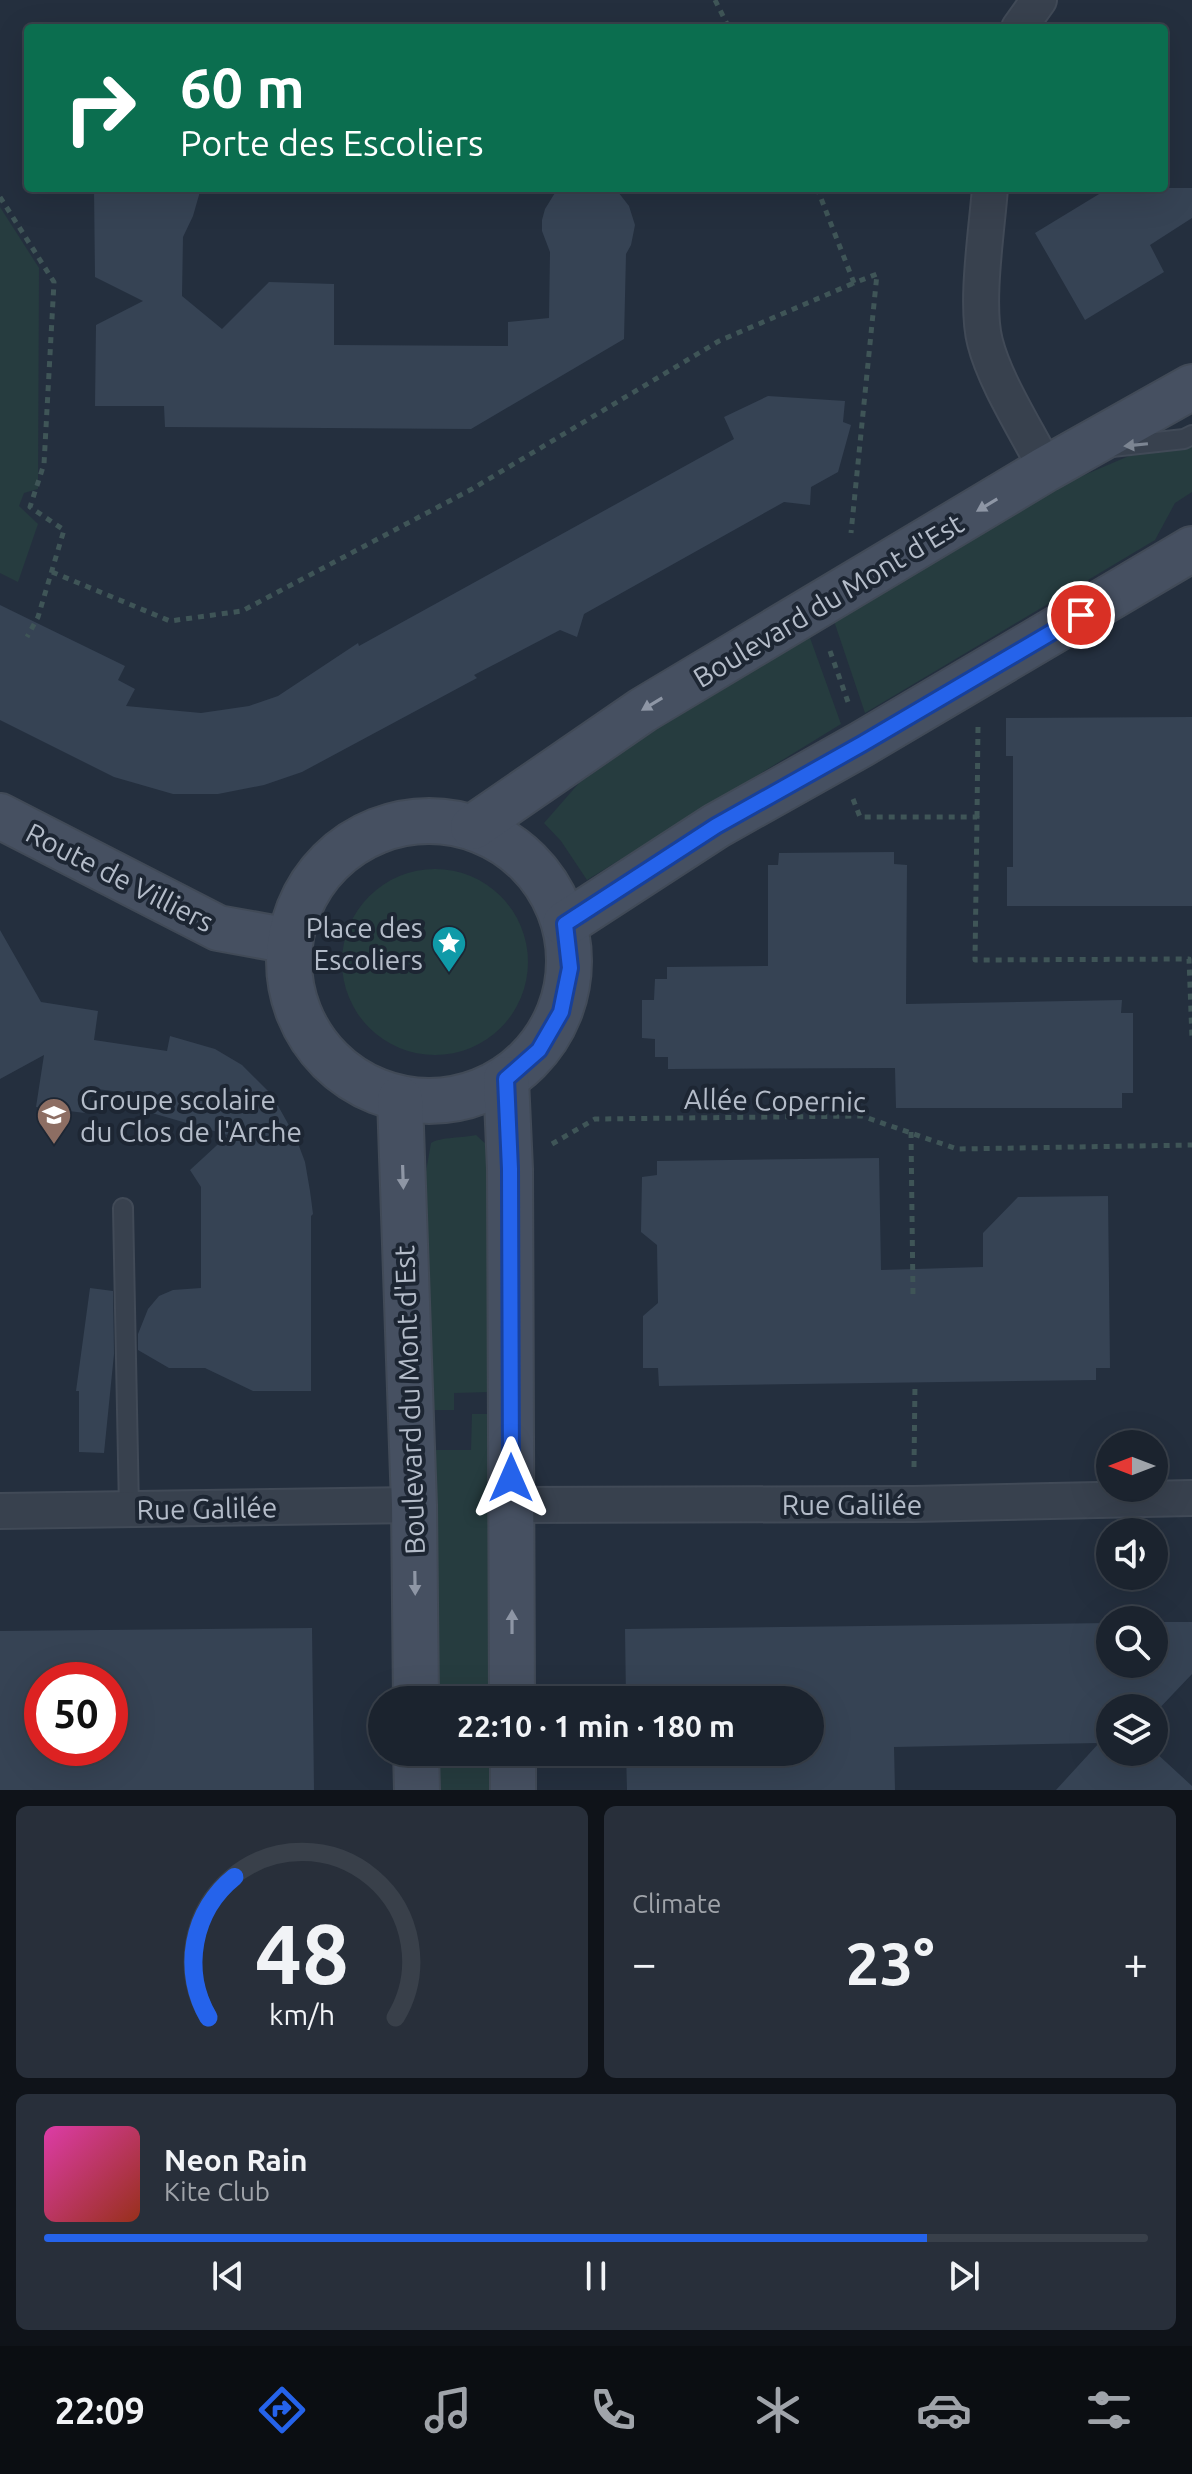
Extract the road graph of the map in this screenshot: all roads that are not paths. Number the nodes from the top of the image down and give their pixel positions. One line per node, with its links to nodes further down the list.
1 (1039, 0): 2 (street)
2 (1022, 24)
3 (990, 192): 6 (street)
4 (1192, 387): 6 (main road, Boulevard du Mont d'Est)
5 (1192, 435): 6 (lane, one-way to 6)
6 (1063, 460): 9 (main road, Boulevard du Mont d'Est, one-way to 9)
7 (1187, 541): 10 (main road)
8 (0, 816): 11 (main road, Route de Villiers)
9 (473, 827): 10 (main road); 11 (main road)
10 (565, 924): 12 (main road)
11 (290, 941): 13 (main road)
12 (506, 1079): 13 (main road); 17 (main road)
13 (400, 1099): 16 (main road, Boulevard du Mont d'Est, one-way to 16)
14 (123, 1208): 18 (lane)
15 (1192, 1498): 17 (street, Rue Galilée)
16 (414, 1505): 18 (street, Rue Galilée); 20 (main road, Boulevard du Mont d'Est, one-way to 20)
17 (511, 1505): 21 (main road, one-way to 17)
18 (129, 1509): 19 (street, Rue Galilée)
19 (0, 1511)
20 (416, 1686)
21 (512, 1686)
22 (416, 1766): 24 (main road)
23 (513, 1766): 25 (main road)
24 (417, 1790)
25 (513, 1790)

